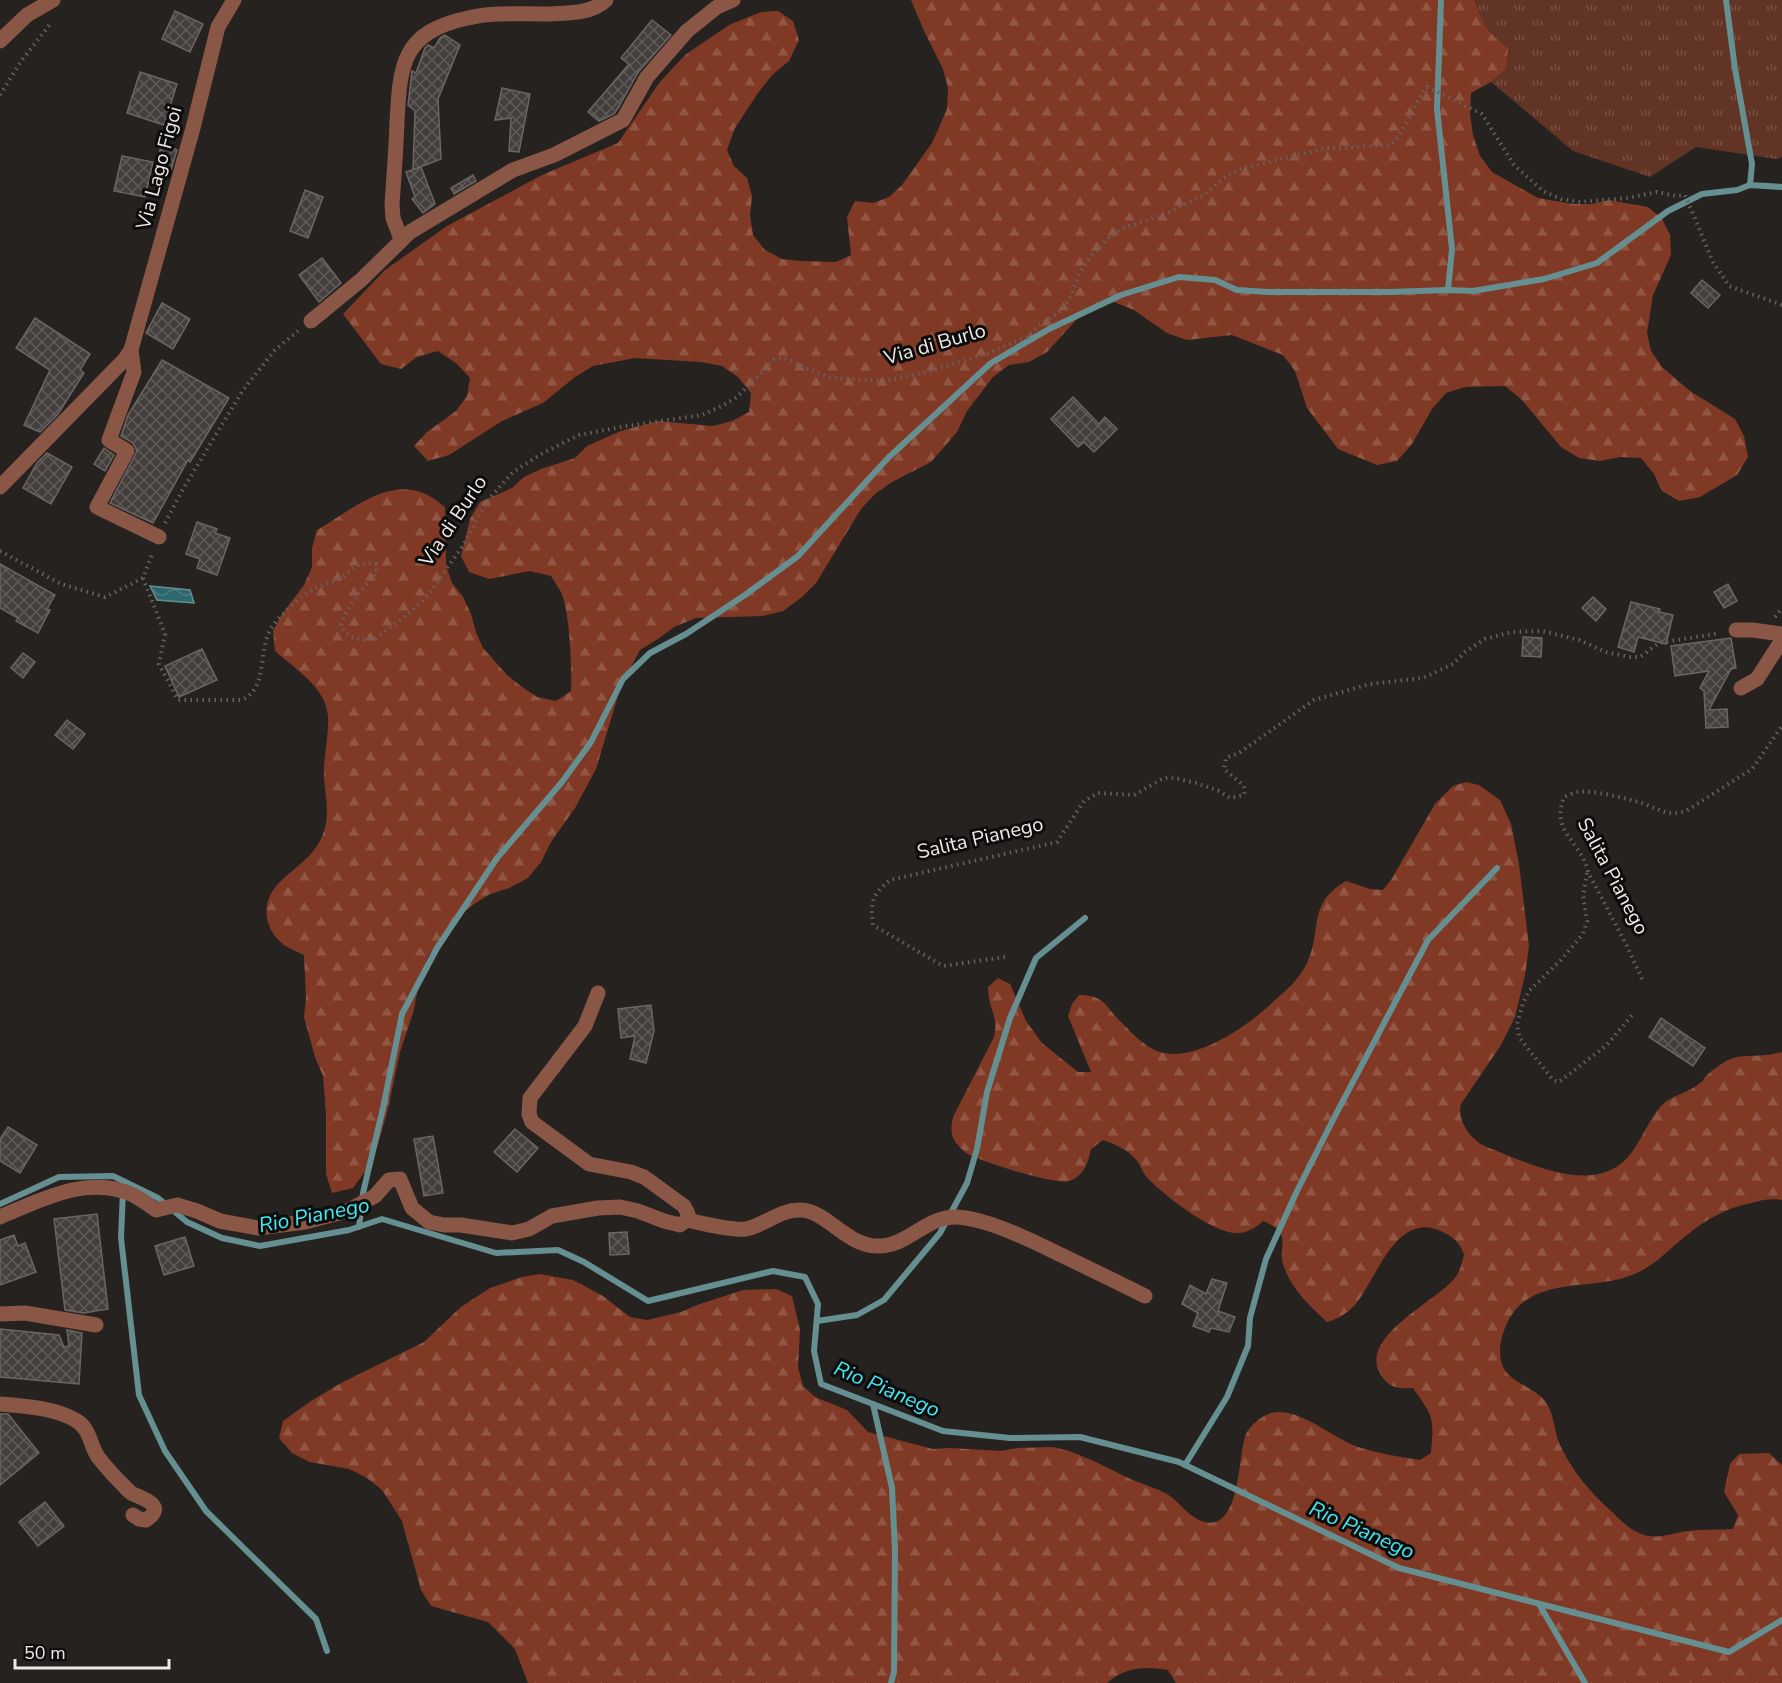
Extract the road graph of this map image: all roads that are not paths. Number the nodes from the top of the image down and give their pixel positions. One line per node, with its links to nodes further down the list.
1 (53, 0): 5 (street)
2 (234, 0): 8 (street, Via Lago Figoi)
3 (606, 0): 6 (street)
4 (733, 0): 6 (street)
5 (0, 41)
6 (401, 239): 7 (street)
7 (311, 321)
8 (131, 350): 9 (street, Via Lago Figoi); 10 (street, Via Lago Figoi)
9 (0, 487)
10 (159, 537)
11 (1736, 630): 12 (street)
12 (1782, 634)
13 (1782, 640): 14 (street)
14 (1741, 688)
15 (598, 993): 17 (street)
16 (0, 1217): 17 (street)
17 (687, 1220): 18 (street)
18 (1145, 1296)
19 (0, 1314): 20 (street)
20 (96, 1325)
21 (0, 1404): 22 (street)
22 (133, 1515)

